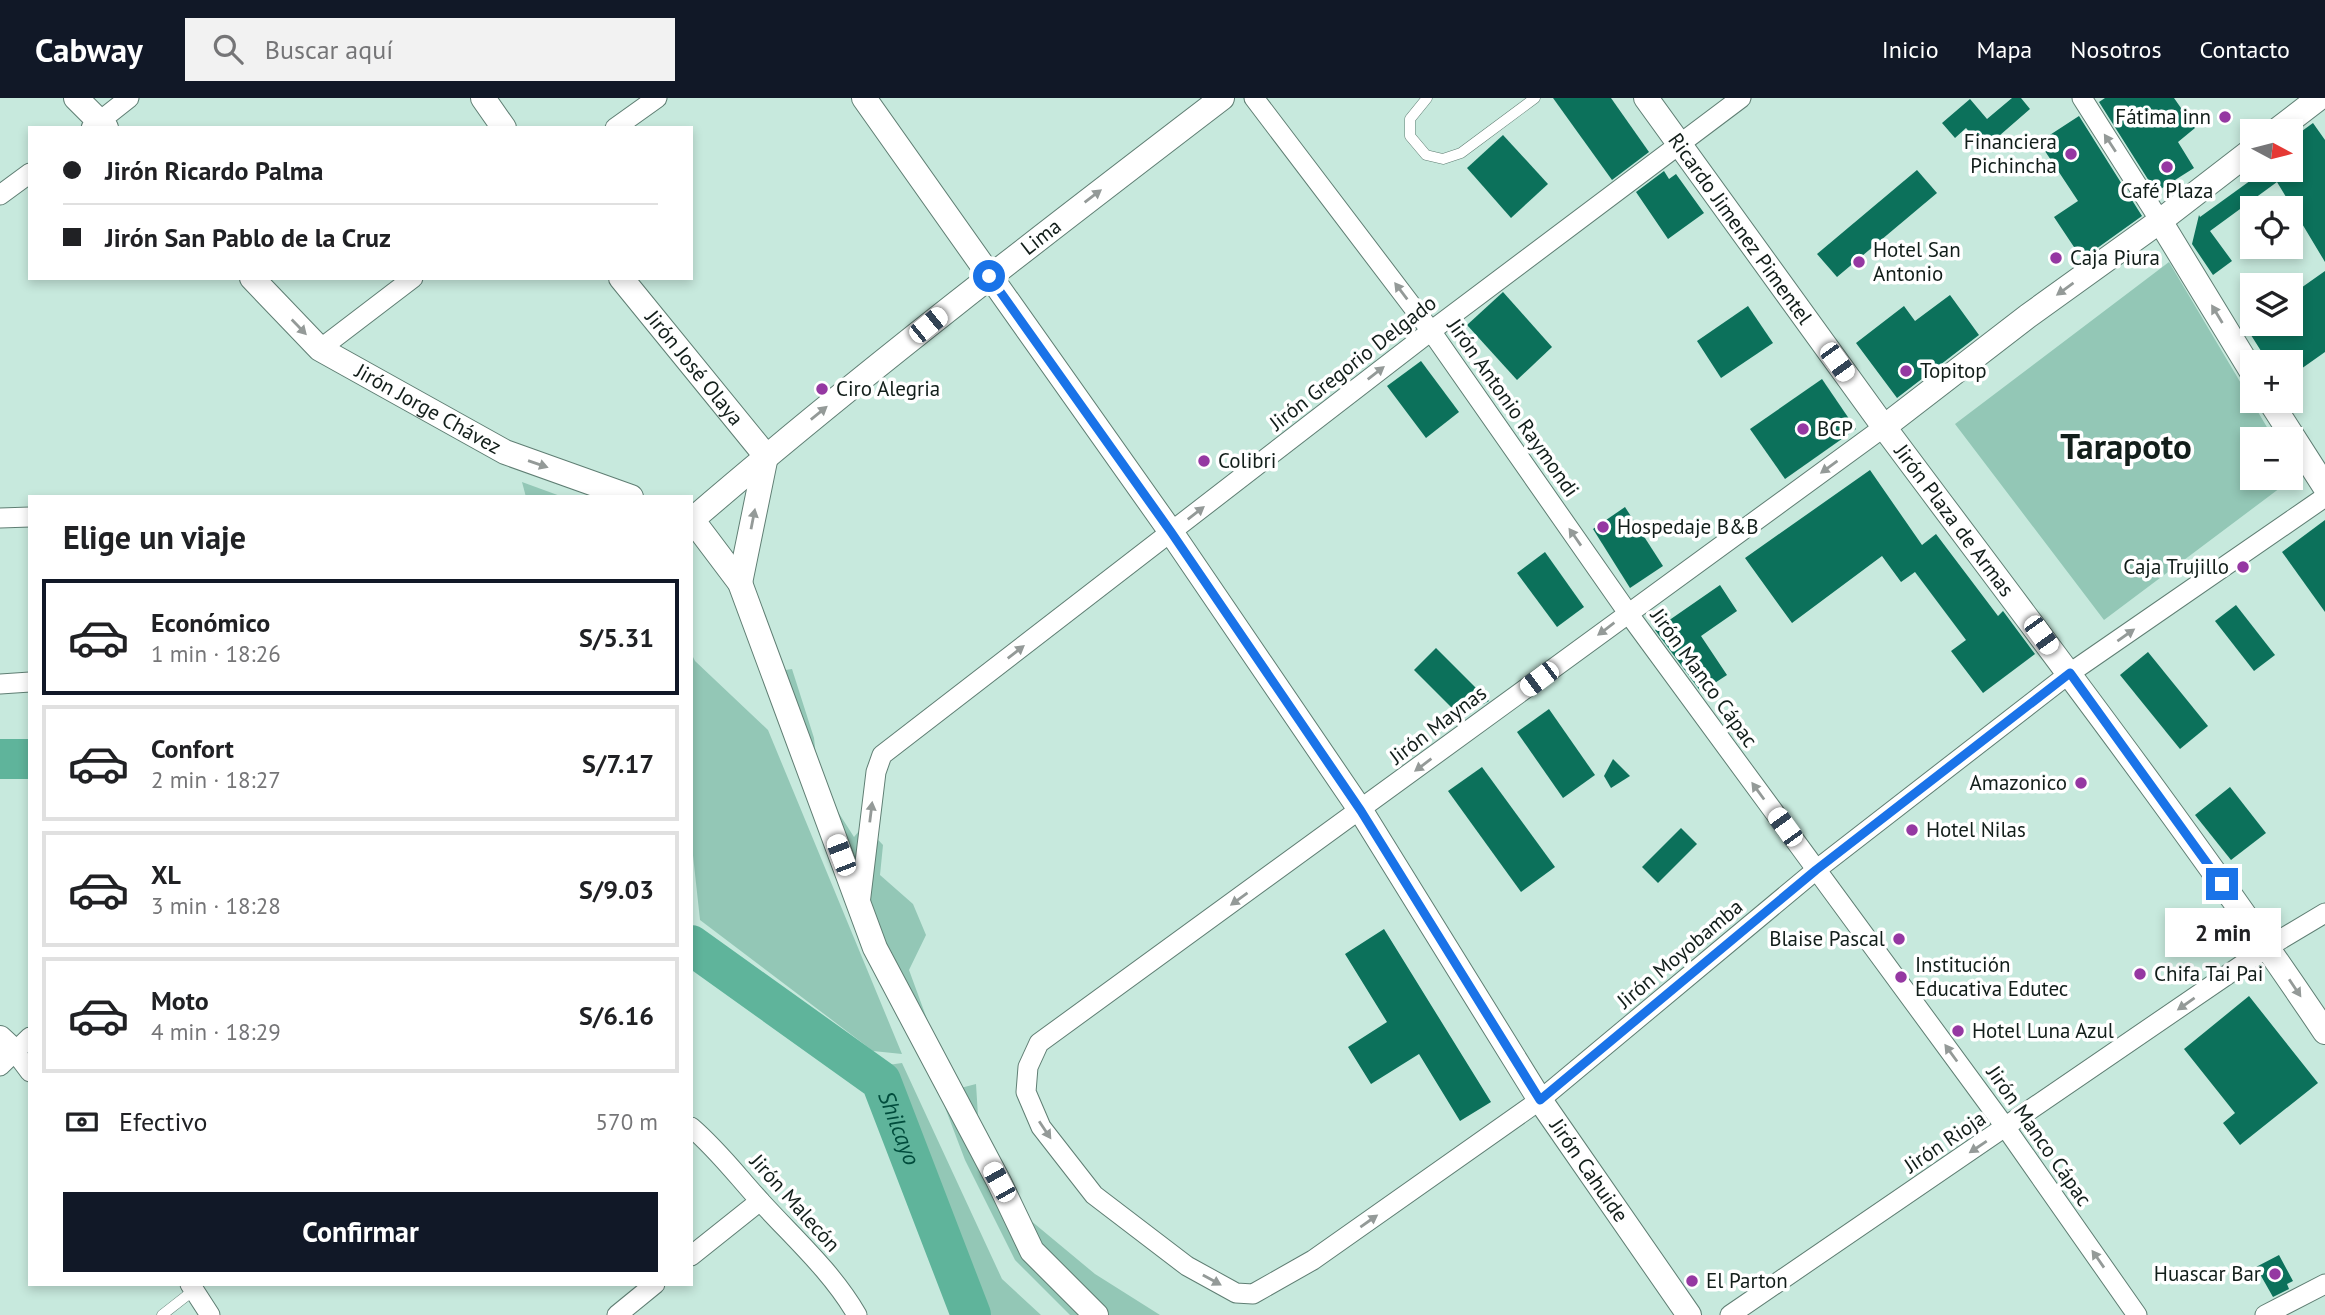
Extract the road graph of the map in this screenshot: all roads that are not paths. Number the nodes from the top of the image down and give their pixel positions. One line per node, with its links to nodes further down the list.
1 (76, 98): 15 (street)
2 (129, 98): 15 (street)
3 (483, 98): 16 (street)
4 (657, 98): 17 (street)
5 (864, 98): 23 (street, Jirón Cahuide)
6 (1222, 98): 23 (street, Lima, one-way to 6)
7 (1254, 98): 27 (street, Jirón Antonio Raymondi, one-way to 7)
8 (1427, 98): 9 (lane)
9 (1535, 98)
10 (1646, 98): 18 (street, Ricardo Jimenez Pimentel)
11 (1741, 98): 18 (street, Jirón Gregorio Delgado)
12 (2082, 98): 22 (street, one-way to 12)
13 (2319, 98): 14 (street)
14 (2292, 119)
15 (99, 126)
16 (503, 126)
17 (618, 126)
18 (1681, 146): 27 (street, Jirón Gregorio Delgado); 31 (street, Ricardo Jimenez Pimentel)
19 (2240, 159): 22 (street, Jirón Plaza de Armas)
20 (28, 174): 21 (street)
21 (0, 195)
22 (2160, 221): 29 (street, one-way to 22); 31 (street, Jirón Plaza de Armas, one-way to 31)
23 (989, 276): 32 (street, Lima, one-way to 23); 40 (street, Jirón Cahuide)
24 (254, 280): 28 (street, Jirón Jorge Chávez, one-way to 28)
25 (410, 280): 28 (street)
26 (623, 280): 32 (street, Jirón José Olaya)
27 (1432, 331): 40 (street, Jirón Gregorio Delgado, one-way to 27); 42 (street, Jirón Antonio Raymondi, one-way to 27)
28 (320, 349): 34 (street, Jirón Jorge Chávez, one-way to 34)
29 (2240, 352)
30 (2278, 413): 33 (street)
31 (1884, 427): 42 (street, Jirón Maynas, one-way to 42); 43 (street, Jirón Plaza de Armas)
32 (766, 456): 37 (street, Lima); 41 (street, one-way to 32)
33 (2325, 487)
34 (625, 495)
35 (2325, 497): 43 (street, one-way to 35)
36 (28, 517): 38 (street)
37 (693, 517)
38 (0, 518)
39 (693, 519): 41 (street)
40 (1171, 532): 46 (street, Jirón Cahuide); 48 (street, Jirón Gregorio Delgado, one-way to 40)
41 (740, 583): 48 (street)
42 (1628, 613): 46 (street, Jirón Maynas, one-way to 46); 47 (street, Jirón Manco Cápac, one-way to 42)
43 (2070, 673): 47 (street, Jirón Moyobamba); 50 (street, Jirón Plaza de Armas)
44 (28, 682): 45 (street)
45 (0, 684)
46 (1361, 811): 52 (street, Jirón Maynas, one-way to 52); 53 (street, Jirón Cahuide)
47 (1816, 870): 53 (street, Jirón Moyobamba); 54 (street, Jirón Manco Cápac, one-way to 47)
48 (860, 904): 65 (street)
49 (2325, 913): 50 (street, Jirón Rioja)
50 (2268, 947): 51 (street, Jirón Plaza de Armas, one-way to 51); 54 (street, Jirón Rioja, one-way to 54)
51 (2325, 1032)
52 (1028, 1067): 53 (street, Jirón Moyobamba, one-way to 53)
53 (1540, 1100): 66 (street, Jirón Cahuide)
54 (2007, 1128): 67 (street, Jirón Rioja, one-way to 67); 68 (street, Jirón Manco Cápac, one-way to 54)
55 (693, 1129): 56 (street, Jirón Malecón)
56 (760, 1201): 57 (street); 64 (street, Jirón Malecón)
57 (693, 1254)
58 (2325, 1284): 69 (street)
59 (653, 1286): 63 (street)
60 (192, 1287): 61 (lane); 62 (street)
61 (163, 1315)
62 (210, 1315)
63 (617, 1315)
64 (857, 1315)
65 (1096, 1315)
66 (1689, 1315)
67 (1730, 1315)
68 (2137, 1315)
69 (2265, 1315)

